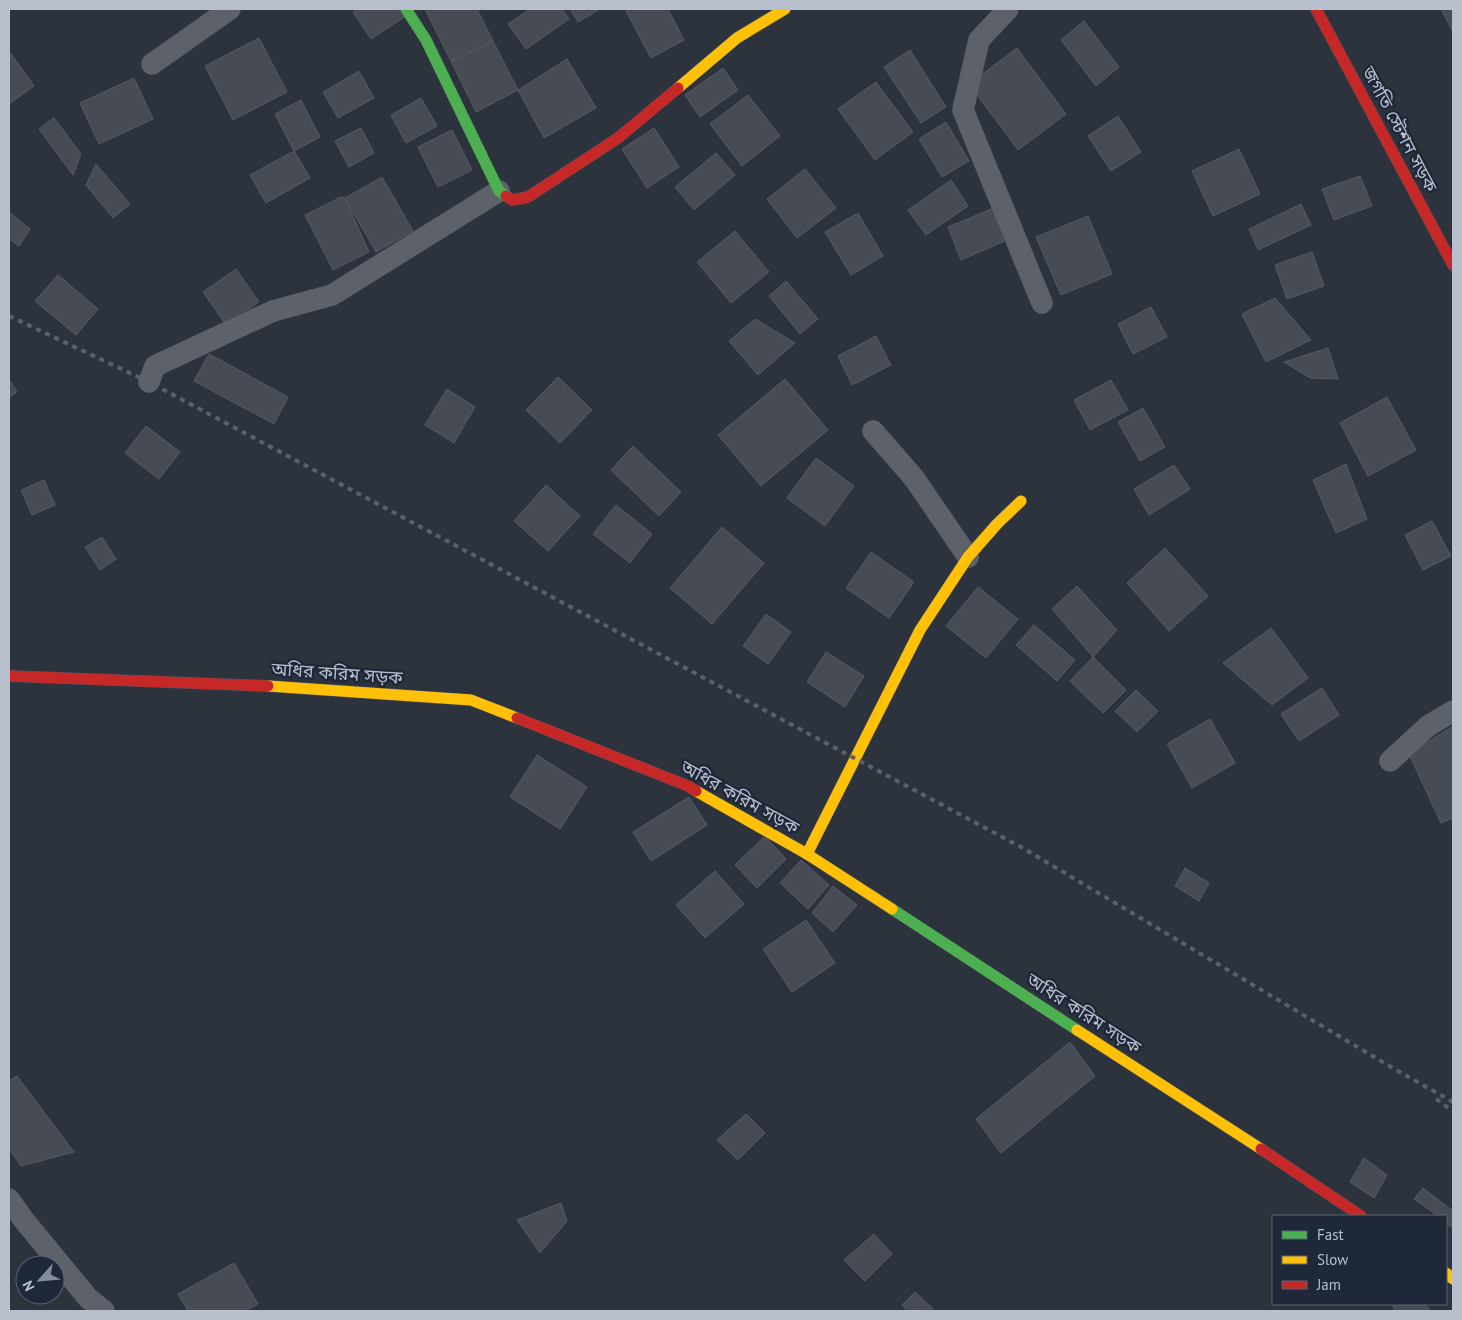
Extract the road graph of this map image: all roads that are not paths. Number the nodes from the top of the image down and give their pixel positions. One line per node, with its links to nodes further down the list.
1 (230, 9): 6 (street)
2 (406, 9): 7 (main road)
3 (785, 9): 7 (main road)
4 (1008, 9): 9 (street)
5 (1316, 9): 8 (main road, জগতি স্টেশন সড়ক)
6 (152, 64)
7 (499, 191): 10 (street)
8 (1453, 265)
9 (1042, 304)
10 (149, 382)
11 (873, 431): 13 (street)
12 (1021, 500): 13 (main road)
13 (968, 557): 17 (main road)
14 (9, 676): 17 (main road, অধির করিম সড়ক)
15 (1453, 711): 16 (street)
16 (1390, 761)
17 (807, 854): 19 (main road, অধির করিম সড়ক)
18 (9, 1199): 20 (street)
19 (1359, 1215)
20 (104, 1311)

